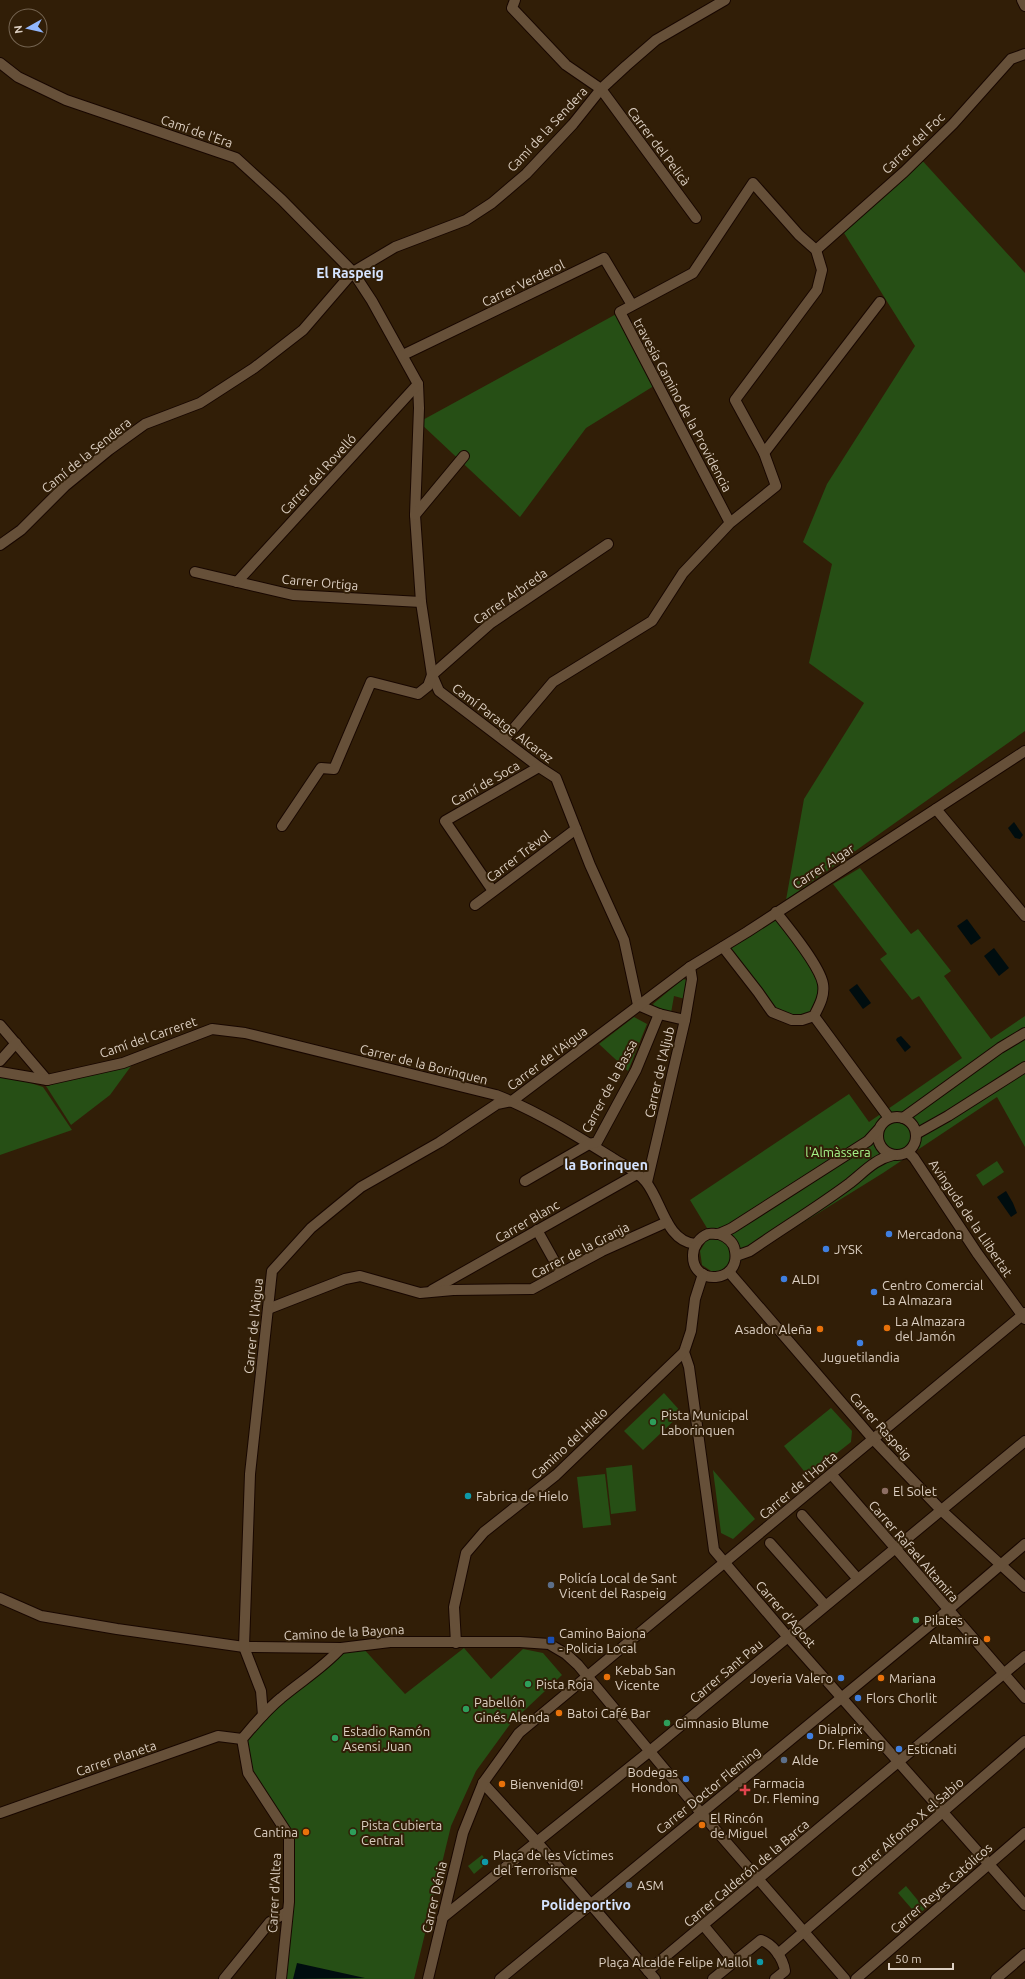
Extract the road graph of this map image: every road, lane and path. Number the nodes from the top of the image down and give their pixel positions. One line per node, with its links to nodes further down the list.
1 (515, 0): 7 (street, Carrer del Pelicà)
2 (725, 0): 7 (street, Camí de la Sendera)
3 (1022, 0): 4 (street)
4 (1025, 6)
5 (1025, 54): 9 (street, Carrer del Foc)
6 (0, 63): 10 (street, Camí de l'Era)
7 (601, 89): 8 (street, Carrer del Pelicà); 10 (street, Camí de la Sendera)
8 (696, 218)
9 (816, 250): 12 (street); 15 (street)
10 (353, 272): 13 (street, Camí Paratge Alcaraz); 20 (street, Camí de la Sendera)
11 (880, 302): 15 (street)
12 (632, 305): 13 (street, Carrer Verderol); 18 (street, travesía Camino de la Providencia)
13 (403, 356): 14 (street, Camí Paratge Alcaraz)
14 (418, 384): 17 (street, Camí Paratge Alcaraz); 22 (street, Carrer del Rovelló)
15 (764, 453): 18 (street)
16 (464, 456): 17 (street)
17 (415, 515): 23 (street, Camí Paratge Alcaraz)
18 (730, 523): 25 (street)
19 (608, 544): 24 (street, Carrer Arbreda)
20 (0, 545)
21 (195, 572): 22 (street, Carrer Ortiga)
22 (237, 582): 23 (street, Carrer Ortiga)
23 (421, 602): 24 (street, Camí Paratge Alcaraz)
24 (432, 675): 25 (street, Camí Paratge Alcaraz); 29 (street, Carrer Arbreda)
25 (504, 740): 27 (street, Camí Paratge Alcaraz)
26 (1025, 751): 28 (street, Carrer Algar)
27 (538, 767): 30 (street, Camí Paratge Alcaraz); 31 (street, Camí de Soca)
28 (936, 809): 33 (street, Carrer Algar); 34 (street)
29 (282, 826)
30 (576, 829): 31 (street, Carrer Trèvol); 37 (street, Camí Paratge Alcaraz)
31 (493, 891): 32 (street, Carrer Trèvol)
32 (474, 904)
33 (776, 912): 35 (street, Carrer Algar); 39 (street)
34 (1025, 916)
35 (723, 947): 36 (street, Carrer Algar); 39 (street)
36 (690, 966): 37 (street, Carrer Algar); 40 (street, Carrer de l'Aljub)
37 (638, 1005): 38 (street); 49 (street, Carrer de l'Aigua)
38 (659, 1014): 40 (street); 54 (street, Carrer de la Bassa)
39 (814, 1016): 50 (street)
40 (685, 1020): 59 (street, Carrer de l'Aljub)
41 (0, 1025): 44 (street)
42 (212, 1029): 48 (street, Camí del Carreret); 49 (street, Carrer de la Borinquen)
43 (1025, 1033): 51 (street)
44 (16, 1043): 45 (street); 48 (street)
45 (0, 1061)
46 (1025, 1067): 53 (street)
47 (0, 1072): 48 (street)
48 (47, 1080)
49 (512, 1101): 54 (street, Carrer de la Borinquen); 69 (street, Carrer de l'Aigua)
50 (889, 1118): 51 (street); 52 (street)
51 (903, 1118): 53 (street)
52 (878, 1130): 56 (street); 62 (street)
53 (916, 1134): 55 (street)
54 (590, 1144): 57 (street, Carrer de la Borinquen); 58 (street, Carrer de la Bassa)
55 (908, 1152): 56 (street); 70 (street, Avinguda de la Llibertat)
56 (894, 1155): 64 (street)
57 (637, 1174): 59 (street, Carrer de la Borinquen); 61 (street, Carrer Blanc)
58 (525, 1181)
59 (646, 1182): 60 (street, Carrer de la Borinquen)
60 (667, 1222): 63 (street, Carrer de la Borinquen); 66 (street, Carrer de la Granja)
61 (537, 1230): 66 (street); 68 (street, Carrer Blanc)
62 (719, 1234): 63 (street); 64 (street)
63 (695, 1244): 67 (street)
64 (736, 1256): 65 (street)
65 (728, 1272): 67 (street); 72 (street, Carrer Raspeig)
66 (561, 1273): 68 (street, Carrer de la Granja)
67 (703, 1274): 71 (street)
68 (430, 1291): 69 (street, Carrer de la Granja)
69 (268, 1309): 89 (street, Carrer de l'Aigua)
70 (1024, 1315): 72 (street, Carrer de l'Horta)
71 (684, 1352): 80 (street, Carrer d'Agost); 88 (street, Camino del Hielo)
72 (873, 1439): 74 (street, Carrer de l'Horta); 75 (street, Carrer Raspeig)
73 (1025, 1441): 75 (street, Carrer Sant Pau)
74 (832, 1475): 79 (street, Carrer Rafael Altamira); 80 (street, Carrer de l'Horta)
75 (941, 1510): 79 (street, Carrer Sant Pau); 81 (street, Carrer Raspeig)
76 (802, 1515): 82 (street)
77 (770, 1543): 85 (street)
78 (1025, 1544): 81 (street, Carrer Doctor Fleming)
79 (894, 1549): 82 (street, Carrer Sant Pau); 86 (street, Carrer Rafael Altamira)
80 (725, 1563): 87 (street, Carrer d'Agost); 93 (street, Carrer de l'Horta)
81 (1001, 1563): 83 (street, Carrer Raspeig); 86 (street, Carrer Doctor Fleming)
82 (857, 1578): 85 (street, Carrer Sant Pau)
83 (1025, 1587)
84 (0, 1598): 89 (street, Camino de la Bayona)
85 (825, 1606): 87 (street, Carrer Sant Pau)
86 (948, 1610): 92 (street, Carrer Rafael Altamira); 94 (street, Carrer Doctor Fleming)
87 (787, 1636): 94 (street, Carrer d'Agost); 99 (street, Carrer Sant Pau)
88 (456, 1643): 90 (street, Camino de la Bayona); 93 (street, Camino de la Bayona)
89 (244, 1647): 90 (street, Camino de la Bayona); 96 (street)
90 (341, 1648): 96 (street)
91 (1025, 1656): 92 (street, Carrer Calderón de la Barca)
92 (1003, 1674): 95 (street, Carrer Rafael Altamira); 100 (street, Carrer Calderón de la Barca)
93 (586, 1676): 99 (street, Camino de la Bayona); 101 (street, Carrer Dénia)
94 (842, 1697): 100 (street, Carrer d'Agost); 103 (street, Carrer Doctor Fleming)
95 (1025, 1698)
96 (263, 1715): 97 (street)
97 (242, 1739): 102 (street, Carrer Planeta); 111 (street, Carrer d'Altea)
98 (1025, 1742): 104 (street, Carrer Alfonso X el Sabio)
99 (650, 1751): 103 (street, Camino de la Bayona); 106 (street, Carrer Sant Pau)
100 (898, 1762): 104 (street, Carrer d'Agost); 108 (street, Carrer Calderón de la Barca)
101 (483, 1783): 106 (street); 112 (street, Carrer Dénia)
102 (0, 1813)
103 (701, 1813): 108 (street, Camino de la Bayona); 109 (street, Carrer Doctor Fleming)
104 (943, 1813): 107 (street, Carrer d'Agost); 114 (street, Carrer Alfonso X el Sabio)
105 (1025, 1833): 107 (street, Carrer Reyes Católicos)
106 (537, 1842): 109 (street); 112 (street, Carrer Sant Pau)
107 (989, 1864): 110 (street, Carrer d'Agost); 126 (street, Carrer Reyes Católicos)
108 (758, 1880): 113 (street, Carrer Calderón de la Barca); 114 (street, Camino de la Bayona)
109 (590, 1905): 118 (street); 122 (street, Carrer Doctor Fleming)
110 (1025, 1905)
111 (287, 1912): 119 (street); 120 (street, Carrer d'Altea)
112 (442, 1918): 121 (street, Carrer Dénia)
113 (704, 1926): 117 (street); 118 (street, Carrer Calderón de la Barca)
114 (805, 1932): 115 (street, Carrer Alfonso X el Sabio); 125 (street, Camino de la Bayona)
115 (778, 1954): 117 (street); 124 (street)
116 (1025, 1954): 127 (street)
117 (734, 1962): 123 (street)
118 (651, 1975)
119 (224, 1979)
120 (281, 1979)
121 (428, 1979)
122 (500, 1979)
123 (712, 1979)
124 (775, 1979)
125 (845, 1979)
126 (856, 1979)
127 (996, 1979)

